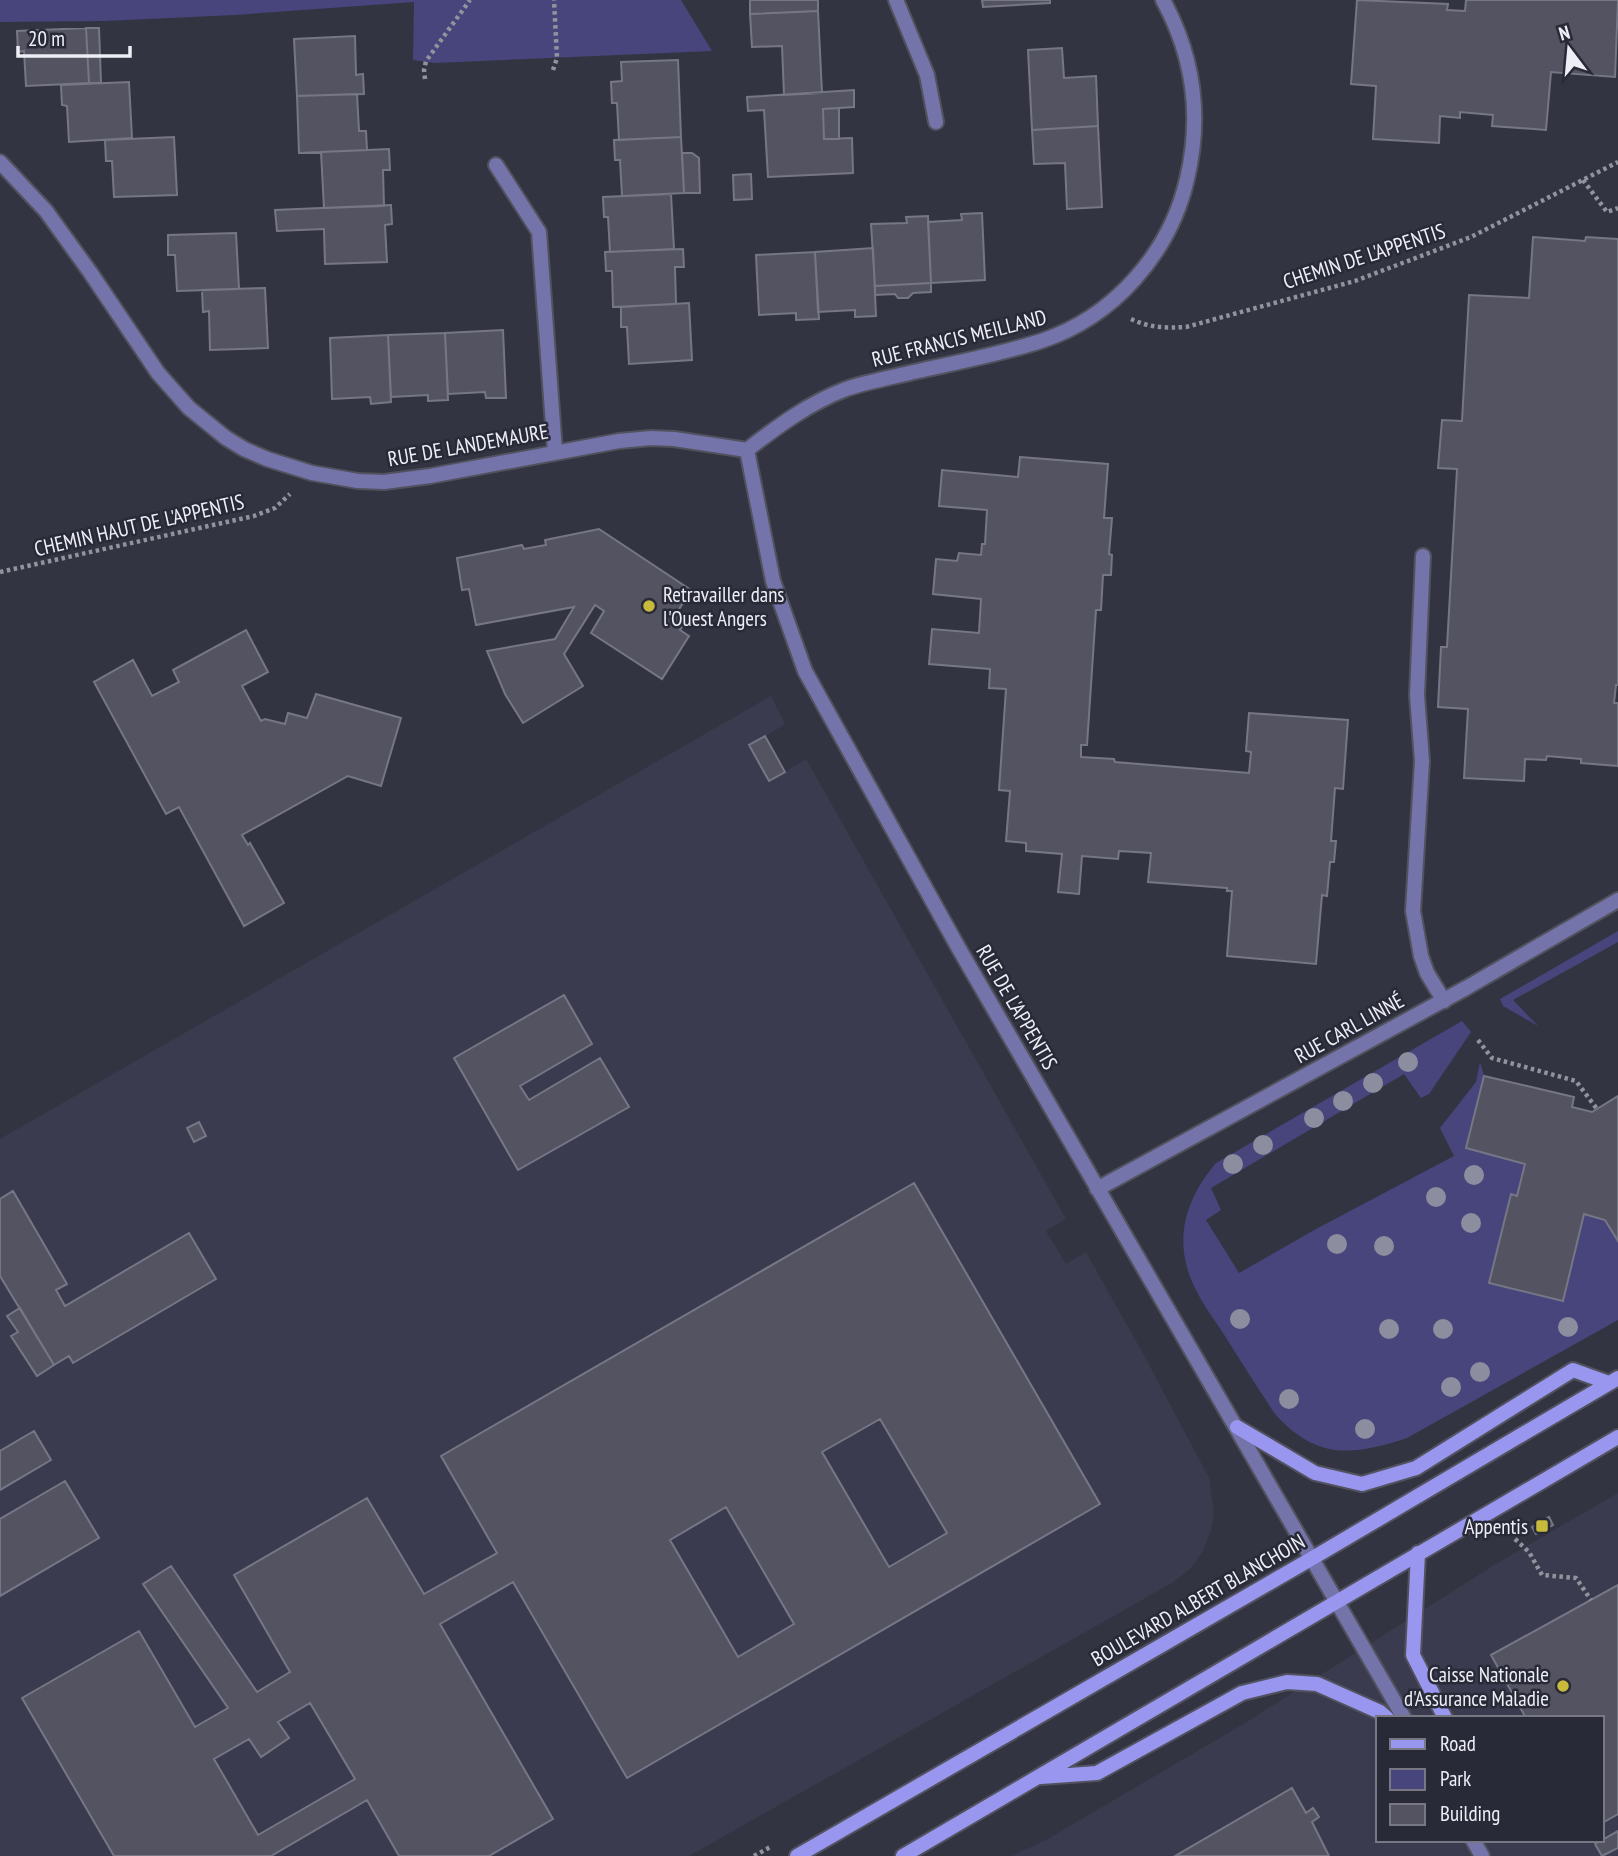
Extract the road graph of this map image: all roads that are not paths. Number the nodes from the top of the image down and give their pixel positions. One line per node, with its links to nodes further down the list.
1 (896, 0): 3 (street)
2 (1163, 0): 6 (street, RUE FRANCIS MEILLAND)
3 (936, 122)
4 (0, 162): 7 (street, RUE DE LANDEMAURE)
5 (496, 165): 7 (street)
6 (747, 450): 7 (street, RUE DE LANDEMAURE); 11 (street, RUE DE L'APPENTIS)
7 (555, 452)
8 (1423, 556): 10 (street)
9 (1618, 900): 10 (street, RUE CARL LINNÉ)
10 (1444, 1001): 11 (street, RUE CARL LINNÉ)
11 (1097, 1189): 13 (street, RUE DE L'APPENTIS)
12 (1614, 1380): 13 (street); 16 (street, BOULEVARD ALBERT BLANCHOIN)
13 (1237, 1427): 16 (street, RUE DE L'APPENTIS)
14 (1618, 1437): 15 (street)
15 (1418, 1553): 17 (street); 20 (street)
16 (1311, 1559): 17 (street, RUE DE L'APPENTIS); 22 (street, BOULEVARD ALBERT BLANCHOIN)
17 (1335, 1602): 19 (street, RUE DE L'APPENTIS); 21 (street)
18 (1385, 1716): 21 (street)
19 (1403, 1716)
20 (1444, 1716)
21 (1036, 1778): 23 (street)
22 (797, 1856)
23 (903, 1856)

